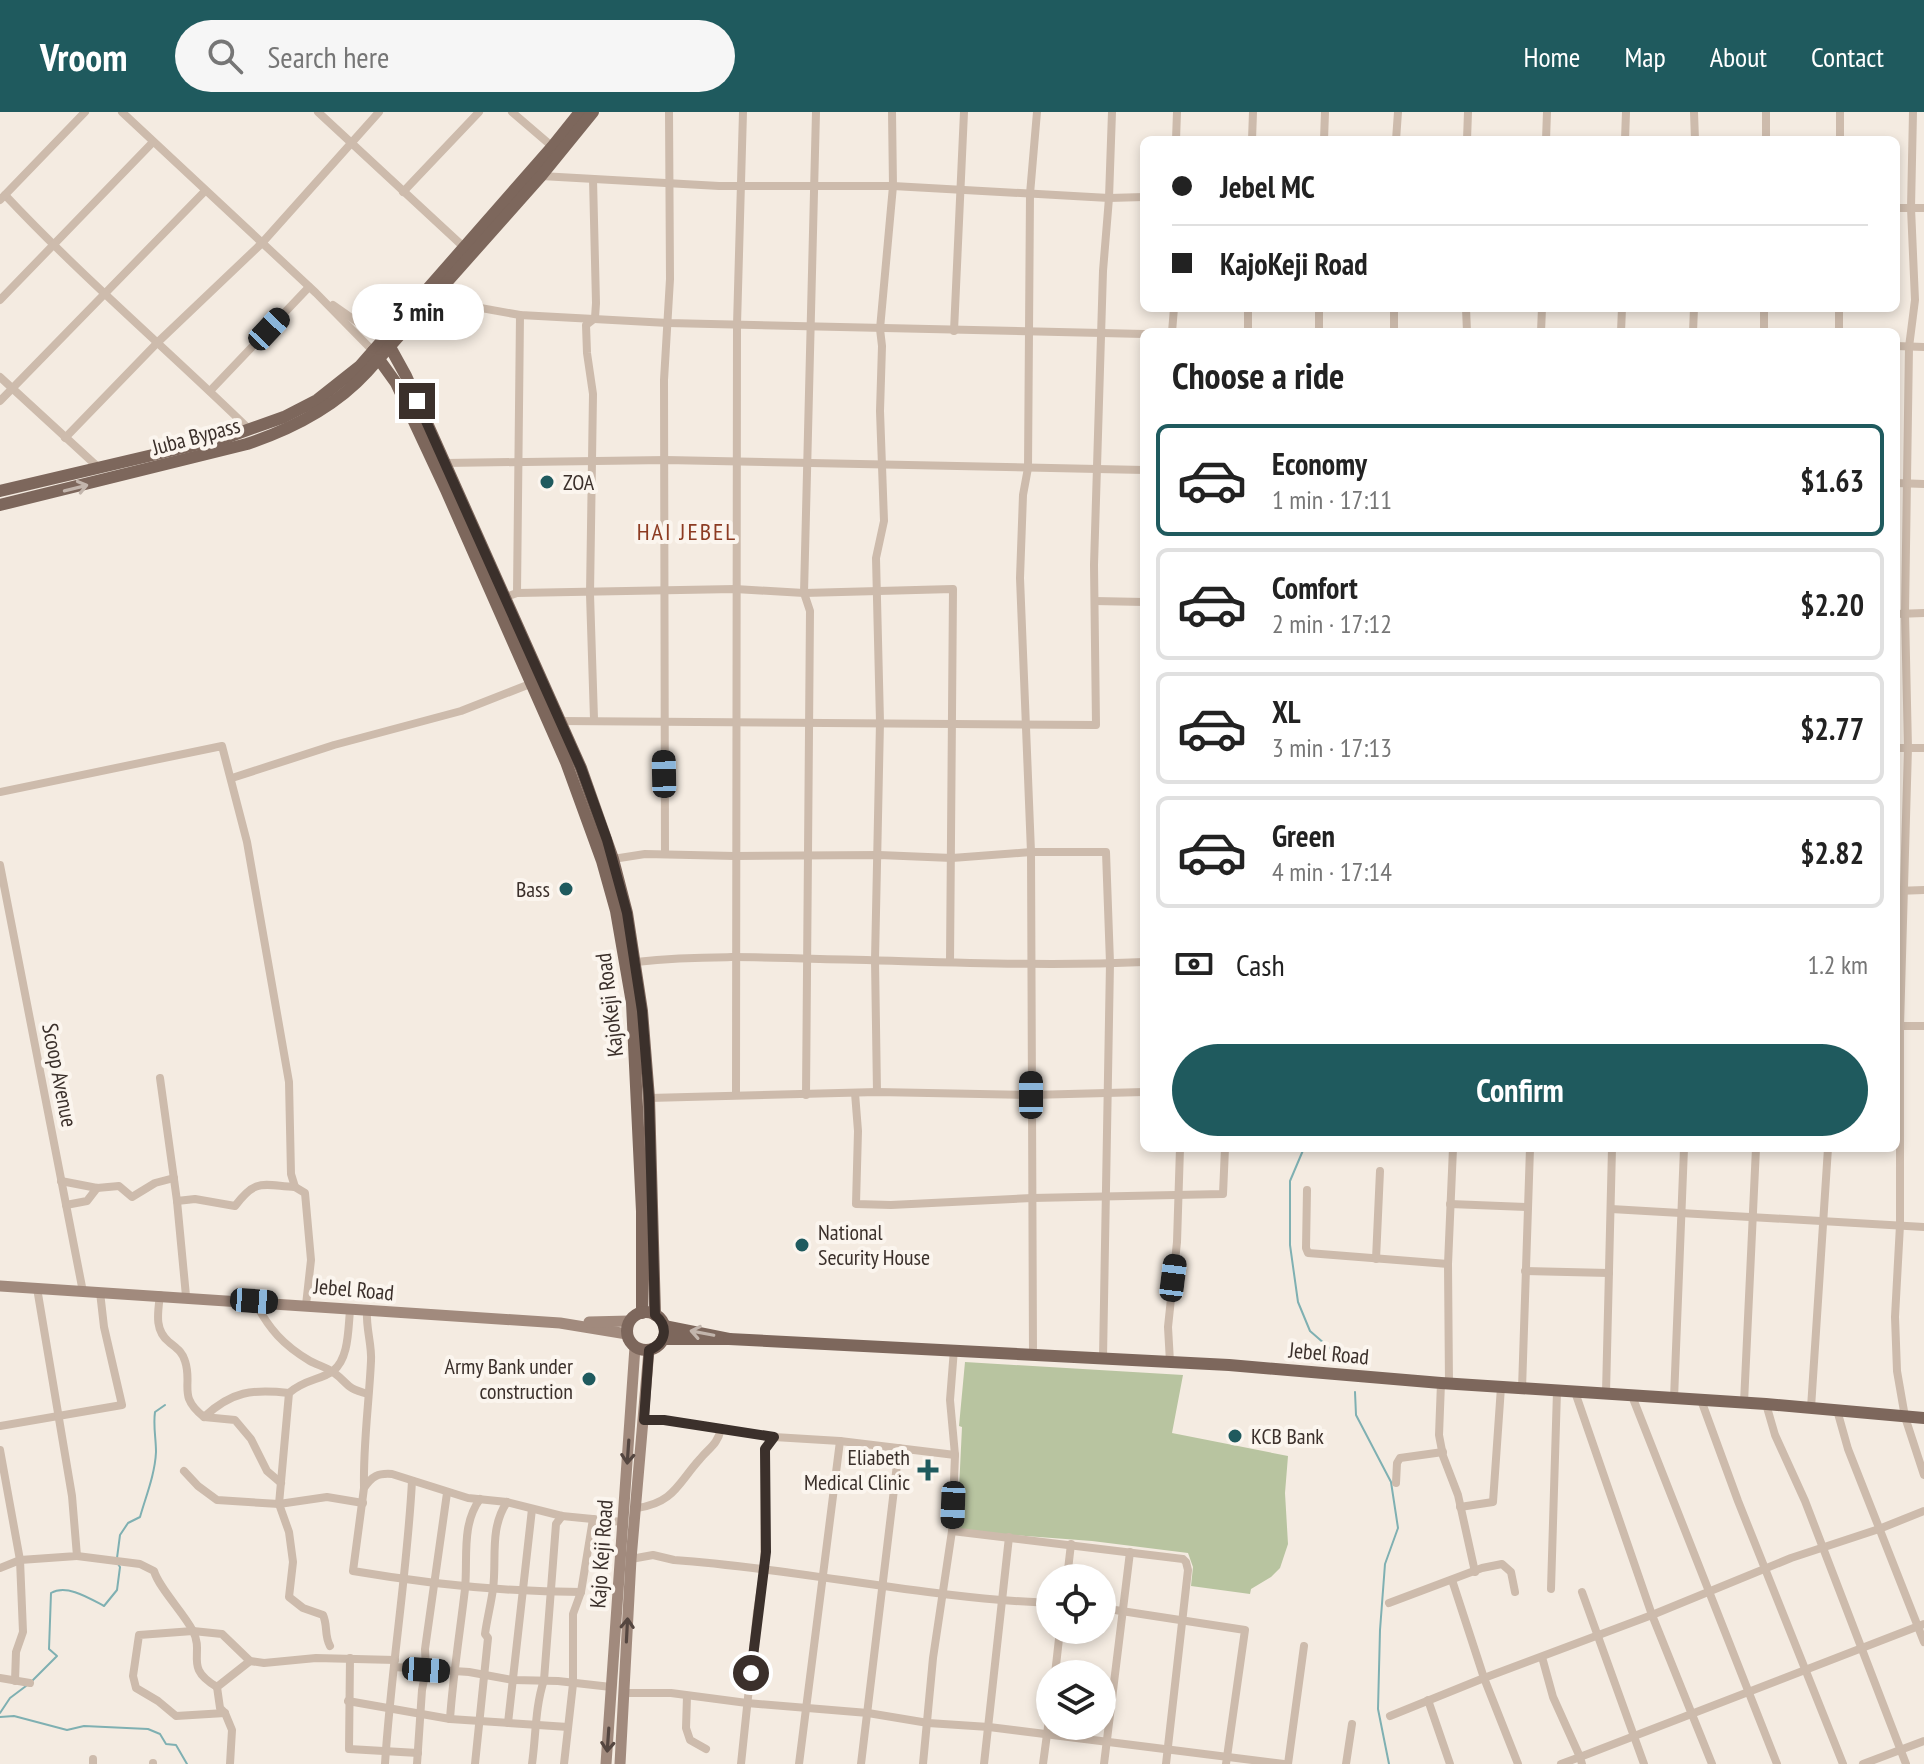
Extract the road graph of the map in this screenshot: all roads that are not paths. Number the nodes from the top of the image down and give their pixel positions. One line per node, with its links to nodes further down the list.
1 (85, 112): 51 (street)
2 (122, 112): 37 (street)
3 (318, 112): 38 (street)
4 (379, 112): 38 (street)
5 (479, 112): 48 (street)
6 (512, 112): 39 (street)
7 (580, 112): 39 (main road)
8 (593, 112): 39 (main road)
9 (669, 112): 42 (street)
10 (743, 112): 43 (street)
11 (816, 112): 44 (street)
12 (892, 112): 45 (street)
13 (964, 112): 46 (street)
14 (1037, 112): 49 (street)
15 (1112, 112): 52 (street)
16 (1177, 112): 27 (street)
17 (1253, 112): 28 (street)
18 (1325, 112): 29 (street)
19 (1398, 112): 30 (street)
20 (1468, 112): 31 (street)
21 (1547, 112): 32 (street)
22 (1626, 112): 33 (street)
23 (1694, 112): 34 (street)
24 (1766, 112): 35 (street)
25 (1840, 112): 36 (street)
26 (1913, 112): 54 (street)
27 (1176, 136)
28 (1252, 136)
29 (1324, 136)
30 (1396, 136)
31 (1467, 136)
32 (1546, 136)
33 (1625, 136)
34 (1695, 136)
35 (1766, 136)
36 (1840, 136)
37 (153, 142): 47 (street); 57 (street)
38 (351, 143): 48 (street); 56 (street)
39 (556, 150): 40 (main road); 58 (main road)
40 (541, 176): 41 (street); 58 (main road)
41 (593, 179): 42 (street); 64 (street)
42 (669, 183): 43 (street); 65 (street)
43 (741, 186): 44 (street); 66 (street)
44 (814, 186): 45 (street); 67 (street)
45 (893, 186): 46 (street); 68 (street)
46 (959, 190): 49 (street); 69 (street)
47 (205, 191): 56 (street); 60 (street)
48 (403, 192): 58 (street)
49 (1030, 194): 52 (street); 70 (street)
50 (1140, 197): 52 (street)
51 (2, 198): 57 (street)
52 (1109, 198): 71 (street)
53 (1900, 208): 54 (street)
54 (1911, 208): 55 (street); 76 (street)
55 (1924, 208)
56 (262, 243): 59 (street); 73 (street)
57 (53, 247): 60 (street); 62 (street)
58 (468, 250): 61 (main road); 74 (main road)
59 (312, 290): 74 (street); 78 (street); 81 (street)
60 (105, 294): 73 (street); 80 (street)
61 (431, 299): 63 (street); 74 (main road)
62 (0, 300)
63 (520, 315): 64 (street); 87 (street)
64 (595, 318): 65 (street); 86 (street)
65 (668, 323): 66 (street); 85 (street)
66 (737, 325): 67 (street); 88 (street)
67 (810, 325): 68 (street); 90 (street)
68 (880, 329): 69 (street); 91 (street)
69 (954, 331): 70 (street)
70 (1028, 333): 71 (street); 93 (street)
71 (1101, 334): 72 (street); 94 (street)
72 (1140, 334)
73 (158, 342): 81 (street); 84 (street)
74 (386, 344): 78 (main road); 89 (main road, KajoKeji Road)
75 (1900, 346): 76 (street)
76 (1909, 347): 77 (street); 97 (street)
77 (1924, 347)
78 (376, 355): 83 (main road, Juba Bypass); 100 (main road, Juba Bypass, one-way to 78); 112 (main road, KajoKeji Road)
79 (0, 377): 80 (street)
80 (12, 389): 82 (street); 84 (street)
81 (210, 391): 83 (street)
82 (0, 401)
83 (250, 430): 92 (main road, Juba Bypass)
84 (65, 438): 92 (street)
85 (666, 460): 86 (street); 88 (street); 103 (street)
86 (593, 461): 87 (street); 106 (street)
87 (520, 462): 89 (street); 104 (street)
88 (737, 462): 90 (street); 101 (street)
89 (445, 463): 107 (main road, KajoKeji Road)
90 (806, 464): 91 (street); 105 (street)
91 (880, 466): 93 (street); 102 (street)
92 (99, 468): 99 (main road, Juba Bypass)
93 (1028, 468): 94 (street); 120 (street)
94 (1097, 470): 95 (street); 108 (street)
95 (1140, 470)
96 (1900, 483): 97 (street)
97 (1908, 483): 98 (street); 111 (street)
98 (1924, 484)
99 (0, 491)
100 (0, 505)
101 (735, 589): 103 (street); 105 (street); 117 (street)
102 (877, 589): 105 (street); 116 (street); 118 (street)
103 (664, 590): 106 (street); 114 (street)
104 (517, 593): 106 (street); 107 (street)
105 (804, 593): 119 (street)
106 (590, 594): 113 (street)
107 (503, 598): 115 (main road, KajoKeji Road)
108 (1095, 601): 109 (street); 120 (street)
109 (1140, 602)
110 (1924, 613): 111 (street)
111 (1901, 614): 122 (street)
112 (530, 684): 124 (street); 197 (main road, KajoKeji Road)
113 (594, 719): 114 (street); 115 (street)
114 (663, 720): 117 (street); 127 (street)
115 (561, 721): 132 (main road, KajoKeji Road)
116 (880, 722): 118 (street); 119 (street); 128 (street)
117 (735, 723): 119 (street); 129 (street)
118 (954, 723): 120 (street); 131 (street)
119 (808, 725): 130 (street)
120 (1027, 725): 126 (street)
121 (1900, 748): 122 (street)
122 (1908, 748): 123 (street); 135 (street)
123 (1924, 748)
124 (232, 778): 125 (street); 167 (street)
125 (0, 792)
126 (1031, 852): 131 (street); 141 (street); 143 (street)
127 (665, 854): 129 (street); 132 (street)
128 (879, 855): 130 (street); 131 (street); 138 (street)
129 (735, 856): 130 (street); 136 (street)
130 (808, 856): 137 (street)
131 (952, 858): 140 (street)
132 (613, 859): 139 (main road, KajoKeji Road)
133 (0, 865): 166 (street, Scoop Avenue)
134 (1924, 890): 135 (street)
135 (1900, 891)
136 (735, 957): 137 (street); 139 (street); 151 (street)
137 (806, 958): 138 (street); 152 (street)
138 (875, 960): 140 (street); 147 (street)
139 (636, 962): 154 (main road, KajoKeji Road)
140 (950, 962): 141 (street)
141 (1030, 962): 143 (street); 153 (street)
142 (1140, 962): 143 (street)
143 (1110, 963): 150 (street)
144 (1900, 1026): 145 (street)
145 (1924, 1026)
146 (160, 1078): 165 (street)
147 (877, 1092): 149 (street); 153 (street)
148 (1140, 1092): 150 (street)
149 (855, 1093): 152 (street); 171 (street)
150 (1107, 1093): 153 (street); 172 (street)
151 (736, 1095): 152 (street); 154 (street)
152 (806, 1095)
153 (1031, 1095): 171 (street)
154 (649, 1098): 197 (main road, KajoKeji Road)
155 (1180, 1152): 170 (street)
156 (1225, 1152): 170 (street)
157 (1453, 1152): 174 (street)
158 (1530, 1152): 176 (street)
159 (1612, 1152): 177 (street)
160 (1684, 1152): 178 (street)
161 (1756, 1152): 179 (street)
162 (1828, 1152): 180 (street)
163 (1899, 1152): 181 (street)
164 (1380, 1171): 183 (street)
165 (174, 1178): 168 (street); 173 (street)
166 (61, 1181): 168 (street); 175 (street, Scoop Avenue)
167 (295, 1187): 173 (street); 194 (street)
168 (97, 1188): 175 (street)
169 (1307, 1190): 183 (street)
170 (1178, 1196): 172 (street); 205 (street)
171 (1032, 1198): 172 (street); 203 (street)
172 (1107, 1198): 204 (street)
173 (177, 1201): 192 (street)
174 (1450, 1204): 176 (street); 184 (street)
175 (66, 1205): 189 (street, Scoop Avenue)
176 (1528, 1207): 185 (street)
177 (1611, 1209): 178 (street); 186 (street)
178 (1682, 1213): 179 (street); 216 (street)
179 (1754, 1216): 180 (street); 218 (street)
180 (1824, 1220): 181 (street); 220 (street)
181 (1900, 1225): 182 (street); 224 (street)
182 (1924, 1227)
183 (1376, 1259): 184 (street)
184 (1448, 1264): 207 (street)
185 (1525, 1271): 186 (street); 209 (street)
186 (1609, 1273): 213 (street)
187 (0, 1286): 188 (main road, Jebel Road)
188 (37, 1288): 189 (main road, Jebel Road); 222 (street)
189 (83, 1292): 190 (main road, Jebel Road)
190 (100, 1292): 191 (main road, Jebel Road); 222 (street)
191 (160, 1295): 192 (main road, Jebel Road); 223 (street)
192 (186, 1296): 193 (main road, Jebel Road)
193 (254, 1301): 194 (main road, Jebel Road); 206 (street)
194 (306, 1305): 195 (main road, Jebel Road)
195 (350, 1311): 196 (main road, Jebel Road); 206 (street)
196 (367, 1312): 198 (main road, Jebel Road); 214 (street)
197 (648, 1314): 198 (main road); 199 (main road)
198 (629, 1327): 200 (main road)
199 (663, 1333): 201 (main road, Jebel Road); 202 (main road)
200 (635, 1347): 202 (main road); 252 (main road, Kajo Keji Road, one-way to 252)
201 (954, 1349): 203 (main road, Jebel Road); 234 (street)
202 (649, 1350): 226 (main road, Kajo Keji Road)
203 (1033, 1354): 204 (main road, Jebel Road)
204 (1103, 1358): 205 (main road, Jebel Road)
205 (1170, 1362): 207 (main road, Jebel Road)
206 (332, 1372): 212 (street); 214 (street)
207 (1445, 1384): 208 (main road, Jebel Road); 233 (street)
208 (1501, 1387): 209 (main road, Jebel Road); 246 (street)
209 (1522, 1389): 210 (main road, Jebel Road)
210 (1557, 1391): 211 (main road, Jebel Road); 274 (street)
211 (1575, 1392): 213 (main road, Jebel Road); 287 (street)
212 (289, 1393): 223 (street); 238 (street)
213 (1606, 1393): 215 (main road, Jebel Road)
214 (368, 1394): 240 (street)
215 (1632, 1396): 216 (main road, Jebel Road); 275 (street)
216 (1674, 1399): 217 (main road, Jebel Road)
217 (1701, 1400): 218 (main road, Jebel Road); 265 (street)
218 (1744, 1403): 219 (main road, Jebel Road)
219 (1766, 1404): 220 (main road, Jebel Road); 257 (street)
220 (1811, 1408): 221 (main road, Jebel Road)
221 (1837, 1410): 224 (main road, Jebel Road); 253 (street)
222 (60, 1415): 227 (street); 259 (street)
223 (204, 1417): 238 (street)
224 (1905, 1417): 225 (main road, Jebel Road); 236 (street)
225 (1924, 1418)
226 (644, 1420): 228 (street); 247 (main road, Kajo Keji Road)
227 (0, 1426)
228 (721, 1429): 229 (street); 247 (street)
229 (774, 1437): 230 (street); 264 (street)
230 (840, 1441): 231 (street); 267 (street)
231 (899, 1448): 234 (street); 271 (street)
232 (0, 1450): 261 (street)
233 (1443, 1452): 239 (street); 246 (street)
234 (955, 1455): 254 (street)
235 (184, 1471): 245 (street)
236 (1924, 1475)
237 (412, 1481): 240 (street); 241 (street); 268 (street)
238 (281, 1483): 245 (street)
239 (1396, 1483)
240 (364, 1488): 244 (street)
241 (447, 1493): 242 (street); 270 (street)
242 (480, 1499): 243 (street); 272 (street)
243 (507, 1502): 248 (street); 273 (street)
244 (363, 1503): 245 (street); 268 (street)
245 (279, 1504): 293 (street)
246 (1460, 1507): 266 (street)
247 (637, 1508): 260 (main road, Kajo Keji Road)
248 (532, 1509): 250 (street); 276 (street)
249 (1924, 1511): 253 (street)
250 (562, 1516): 251 (street); 277 (street)
251 (593, 1519): 252 (street); 278 (street)
252 (623, 1522): 312 (main road, Kajo Keji Road)
253 (1879, 1529): 257 (street); 289 (street)
254 (952, 1531): 255 (street); 281 (street)
255 (1009, 1537): 256 (street); 282 (street)
256 (1071, 1544): 258 (street); 262 (street)
257 (1823, 1546): 265 (street); 295 (street)
258 (1130, 1552): 286 (street); 288 (street)
259 (77, 1556): 261 (street); 290 (street)
260 (631, 1559): 264 (street); 313 (main road, Kajo Keji Road, one-way to 260)
261 (20, 1560): 263 (street); 308 (street)
262 (1069, 1564)
263 (0, 1568)
264 (764, 1569): 267 (street); 318 (street)
265 (1765, 1569): 275 (street); 301 (street)
266 (1475, 1572): 269 (street); 279 (street)
267 (823, 1577): 271 (street); 320 (street)
268 (404, 1579): 270 (street); 299 (street)
269 (1452, 1580): 284 (street); 305 (street)
270 (436, 1583): 272 (street); 300 (street)
271 (882, 1586): 281 (street); 323 (street)
272 (465, 1587): 273 (street); 302 (street)
273 (493, 1589): 276 (street); 303 (street)
274 (1551, 1589)
275 (1710, 1591): 287 (street); 314 (street)
276 (523, 1592): 277 (street); 306 (street)
277 (550, 1592): 278 (street); 307 (street)
278 (581, 1592): 310 (street)
279 (1515, 1592)
280 (1582, 1592): 291 (street)
281 (942, 1593): 282 (street); 329 (street)
282 (1002, 1601): 283 (street); 333 (street)
283 (1036, 1602)
284 (1389, 1603)
285 (1116, 1610): 286 (street)
286 (1124, 1611): 288 (street); 339 (street)
287 (1652, 1615): 291 (street); 324 (street)
288 (1182, 1619): 341 (street); 345 (street)
289 (1921, 1625): 292 (street); 295 (street)
290 (193, 1631): 298 (street); 311 (street); 321 (street)
291 (1598, 1636): 296 (street); 335 (street)
292 (1924, 1642)
293 (330, 1646)
294 (1304, 1646): 363 (street)
295 (1862, 1647): 301 (street); 342 (street)
296 (1542, 1657): 305 (street); 346 (street)
297 (350, 1658): 298 (street); 299 (street); 317 (street)
298 (250, 1661): 311 (street)
299 (395, 1664): 300 (street); 319 (street)
300 (426, 1670): 302 (street); 322 (street)
301 (1806, 1671): 314 (street); 371 (street)
302 (455, 1672): 303 (street); 326 (street)
303 (485, 1675): 306 (street); 327 (street)
304 (0, 1678): 308 (street)
305 (1484, 1678): 316 (street); 366 (street)
306 (513, 1680): 307 (street); 328 (street)
307 (544, 1680): 310 (street); 330 (street)
308 (15, 1681): 309 (street)
309 (30, 1683)
310 (573, 1684): 312 (street); 332 (street)
311 (217, 1687): 321 (street)
312 (611, 1687): 353 (main road, Kajo Keji Road, one-way to 353)
313 (624, 1693): 315 (street); 354 (main road, Kajo Keji Road)
314 (1750, 1693): 324 (street); 370 (street)
315 (687, 1696): 318 (street); 340 (street)
316 (1428, 1700): 325 (street); 365 (street)
317 (348, 1701): 319 (street); 343 (street)
318 (747, 1703): 320 (street); 355 (street)
319 (389, 1706): 322 (street); 343 (street)
320 (807, 1710): 323 (street); 356 (street)
321 (225, 1713): 347 (street)
322 (420, 1713): 326 (street); 344 (street)
323 (868, 1713): 329 (street); 357 (street)
324 (1691, 1713): 335 (street); 369 (street)
325 (1390, 1716)
326 (450, 1719): 327 (street)
327 (479, 1720): 328 (street); 350 (street)
328 (508, 1723): 330 (street)
329 (928, 1723): 333 (street); 358 (street)
330 (537, 1724): 332 (street); 351 (street)
331 (1352, 1724): 364 (street)
332 (568, 1727): 352 (street)
333 (989, 1727): 334 (street); 359 (street)
334 (1036, 1734)
335 (1633, 1735): 346 (street); 368 (street)
336 (1046, 1740): 360 (street)
337 (1087, 1740): 339 (street)
338 (1924, 1741): 342 (street)
339 (1107, 1742): 341 (street); 361 (street)
340 (706, 1749)
341 (1167, 1749): 345 (street); 362 (street)
342 (1901, 1751): 372 (street); 373 (street)
343 (386, 1752): 344 (street); 348 (street)
344 (418, 1753): 349 (street)
345 (1227, 1761): 363 (street)
346 (1581, 1761): 367 (street)
347 (230, 1764)
348 (385, 1764)
349 (417, 1764)
350 (475, 1764)
351 (532, 1764)
352 (564, 1764)
353 (606, 1764)
354 (620, 1764)
355 (741, 1764)
356 (799, 1764)
357 (861, 1764)
358 (923, 1764)
359 (984, 1764)
360 (1043, 1764)
361 (1104, 1764)
362 (1166, 1764)
363 (1286, 1764)
364 (1346, 1764)
365 (1450, 1764)
366 (1518, 1764)
367 (1561, 1764)
368 (1644, 1764)
369 (1712, 1764)
370 (1777, 1764)
371 (1843, 1764)
372 (1863, 1764)
373 (1906, 1764)

